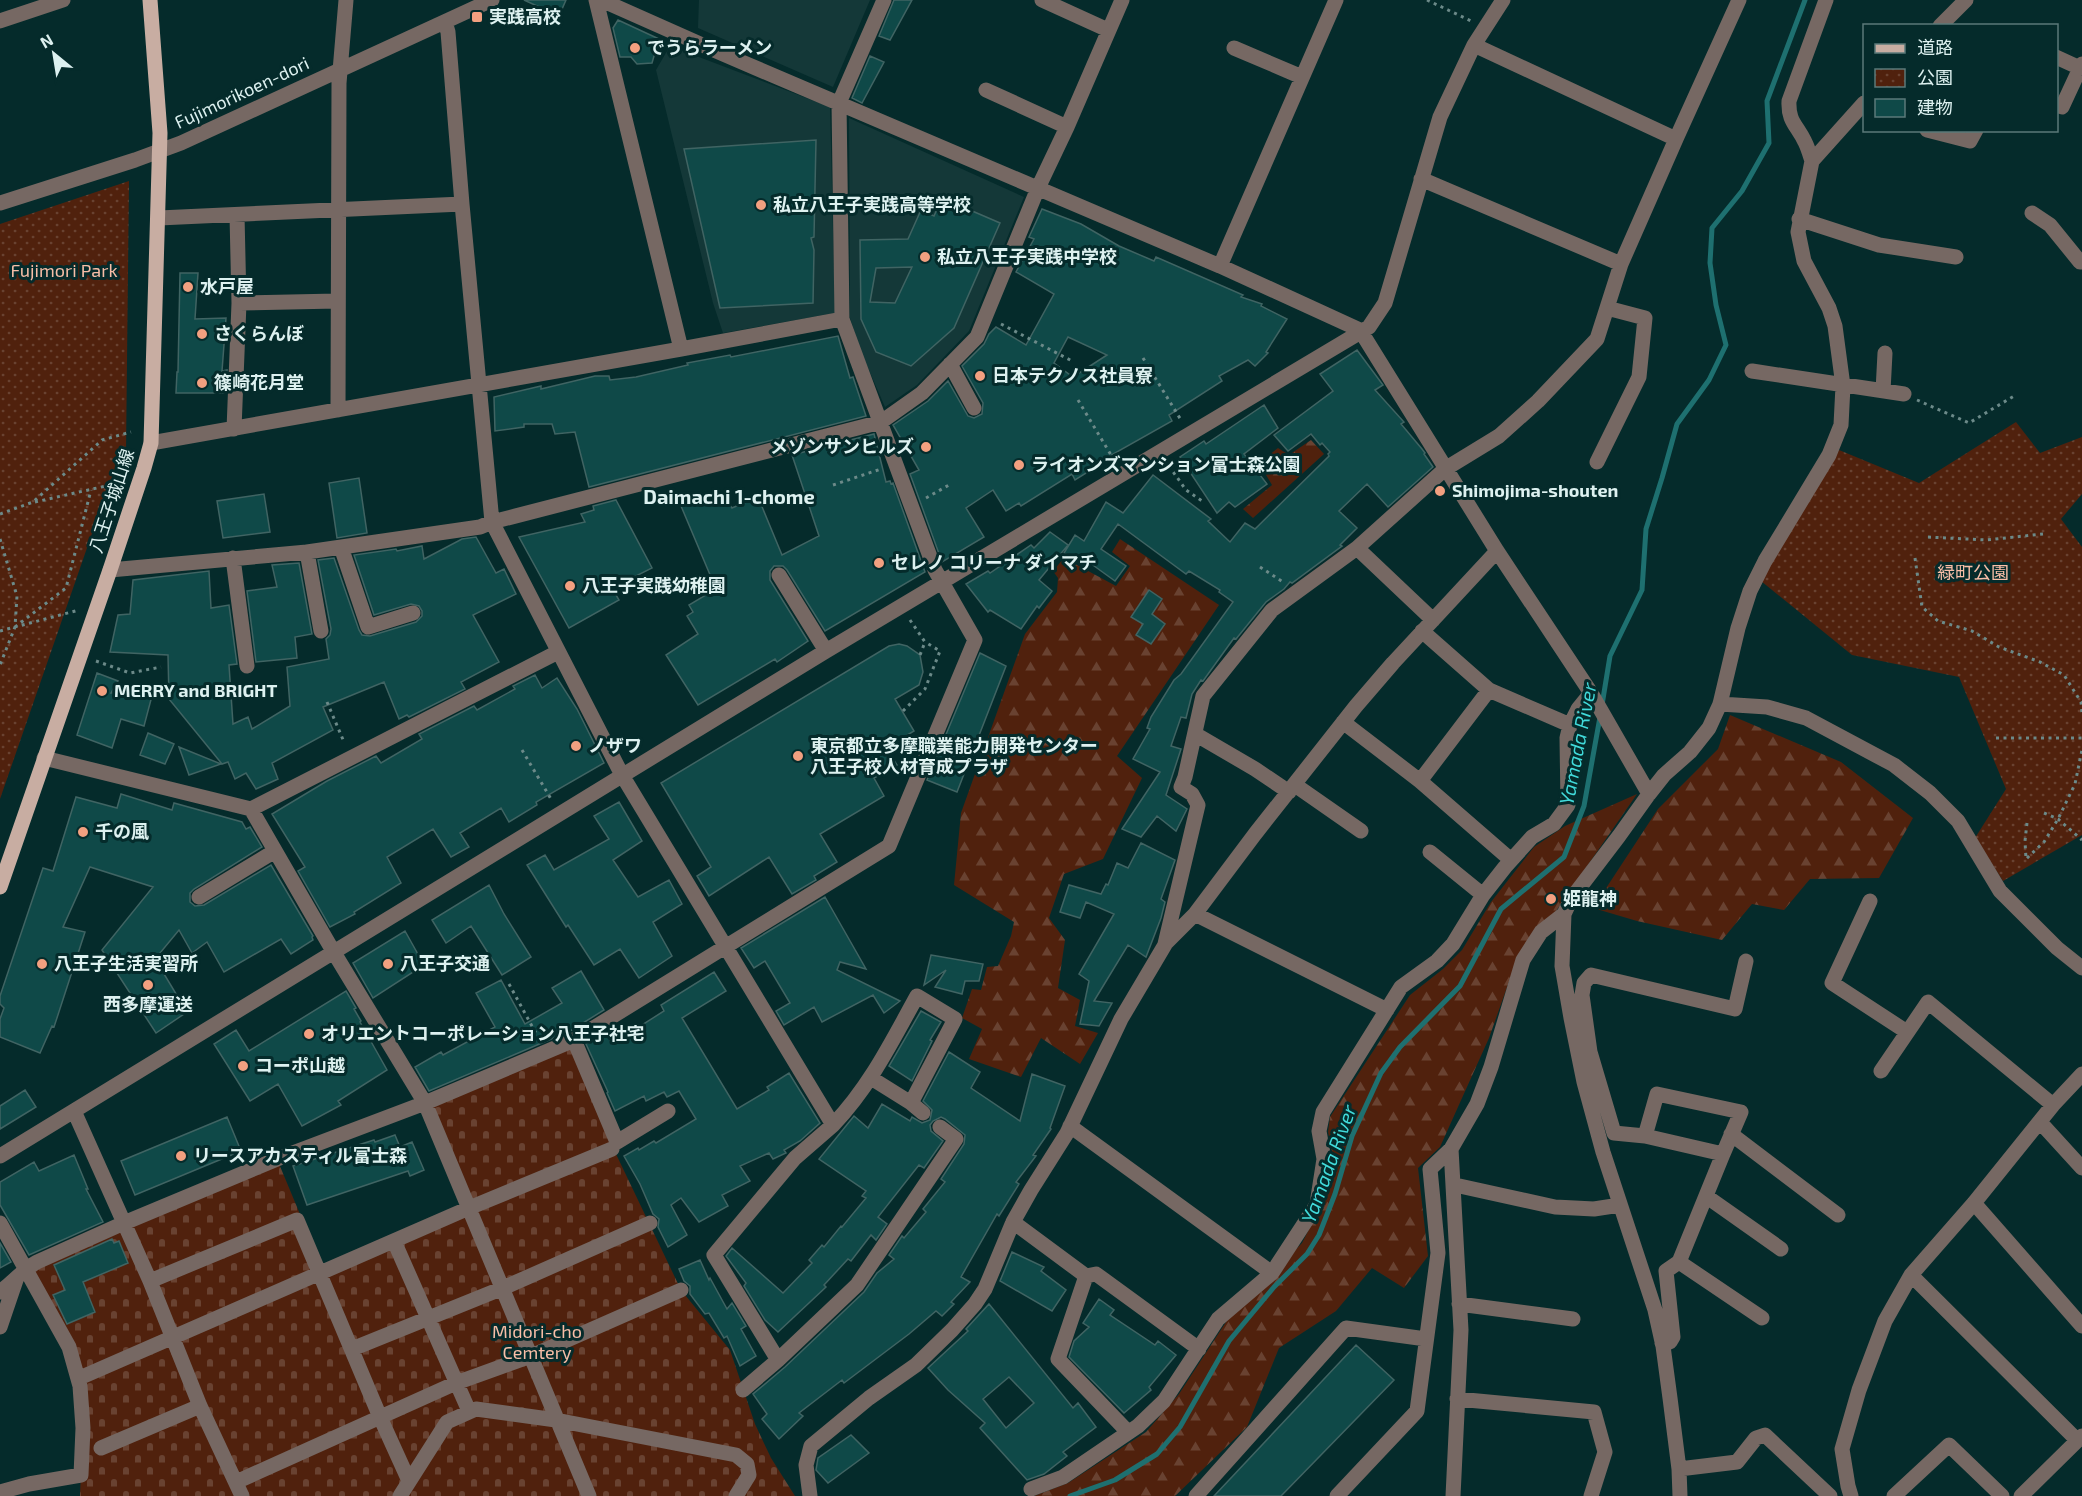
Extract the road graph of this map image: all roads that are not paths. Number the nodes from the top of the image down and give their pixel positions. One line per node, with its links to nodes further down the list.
1 (63, 0): 15 (street)
2 (150, 0): 33 (main road, 八王子城山線)
3 (346, 0): 23 (street)
4 (492, 0): 16 (street, Fujimorikoen-dori)
5 (596, 0): 53 (street)
6 (601, 0): 26 (street)
7 (884, 0): 26 (street)
8 (1042, 0): 18 (street)
9 (1122, 0): 18 (street)
10 (1336, 0): 24 (street)
11 (1503, 0): 19 (street)
12 (1739, 0): 32 (street)
13 (1826, 0): 34 (street)
14 (1966, 0): 17 (street)
15 (0, 21)
16 (445, 22): 23 (street, Fujimorikoen-dori); 38 (street)
17 (1942, 24)
18 (1108, 30): 29 (street)
19 (1474, 45): 32 (street); 35 (street)
20 (1234, 48): 24 (street)
21 (2058, 58): 22 (street)
22 (2081, 66): 27 (street)
23 (340, 69): 33 (street, Fujimorikoen-dori); 39 (street)
24 (1302, 77): 47 (street)
25 (986, 90): 29 (street)
26 (838, 103): 36 (street); 51 (street)
27 (2058, 106)
28 (1862, 110): 34 (street)
29 (1067, 127): 36 (street)
30 (1935, 132): 31 (street)
31 (1975, 132)
32 (1676, 139): 46 (street)
33 (160, 151): 37 (street, Fujimorikoen-dori); 42 (main road, 八王子城山線)
34 (1812, 161): 43 (street)
35 (1420, 178): 46 (street); 52 (street)
36 (1038, 188): 47 (street); 55 (street)
37 (0, 203)
38 (462, 204): 39 (street); 57 (street)
39 (338, 209): 41 (street); 48 (street)
40 (2032, 213): 45 (street)
41 (237, 215): 42 (street); 49 (street)
42 (159, 218): 65 (main road, 八王子城山線)
43 (1799, 219): 44 (street); 58 (street)
44 (1956, 257)
45 (2082, 261)
46 (1621, 264): 50 (street)
47 (1220, 266): 52 (street)
48 (337, 301): 49 (street); 62 (street)
49 (239, 303): 64 (street)
50 (1607, 308): 66 (street); 67 (street)
51 (842, 319): 53 (street); 63 (street)
52 (1360, 330): 67 (street); 76 (street)
53 (681, 349): 57 (street)
54 (1885, 353): 59 (street)
55 (950, 364): 61 (street); 63 (street)
56 (1752, 371): 58 (street)
57 (479, 386): 62 (street); 68 (street)
58 (1843, 386): 59 (street); 85 (street)
59 (1882, 391): 60 (street)
60 (1904, 394)
61 (974, 408)
62 (338, 410): 64 (street)
63 (881, 422): 68 (street); 76 (street)
64 (234, 429): 65 (street)
65 (151, 443): 74 (main road, 八王子城山線)
66 (1597, 462)
67 (1445, 469): 70 (street); 71 (street)
68 (492, 522): 69 (street); 81 (street)
69 (341, 547): 72 (street); 77 (street)
70 (1357, 548): 78 (street); 88 (street)
71 (1497, 551): 78 (street); 84 (street)
72 (306, 552): 73 (street); 79 (street)
73 (233, 558): 74 (street); 82 (street)
74 (110, 570): 89 (main road, 八王子城山線)
75 (779, 575): 80 (street)
76 (941, 582): 80 (street); 106 (street)
77 (413, 614)
78 (1427, 626): 83 (street); 86 (street)
79 (321, 631)
80 (826, 651): 90 (street)
81 (558, 652): 90 (street); 94 (street)
82 (247, 666)
83 (1489, 690): 87 (street); 91 (street)
84 (1591, 693): 87 (street); 93 (street)
85 (1720, 704): 93 (street); 109 (street)
86 (1343, 722): 91 (street); 92 (street)
87 (1570, 725): 98 (street)
88 (1195, 734): 92 (street); 105 (street)
89 (44, 758): 94 (street); 99 (main road, 八王子城山線)
90 (622, 775): 106 (street); 107 (street)
91 (1420, 781): 98 (street)
92 (1292, 788): 95 (street); 103 (street)
93 (1649, 794): 104 (street)
94 (251, 809): 96 (street)
95 (1361, 831)
96 (275, 851): 101 (street); 107 (street)
97 (1430, 852): 100 (street)
98 (1511, 860): 100 (street)
99 (0, 887)
100 (1483, 895): 110 (street)
101 (199, 897)
102 (1870, 901): 111 (street)
103 (1195, 914): 105 (street); 110 (street)
104 (1564, 914): 113 (street); 130 (street)
105 (1165, 945): 125 (street)
106 (726, 946): 112 (street); 124 (street)
107 (333, 951): 117 (street); 120 (street)
108 (1746, 961): 113 (street)
109 (2082, 968)
110 (1387, 1010): 147 (street)
111 (1907, 1032): 114 (street); 119 (street)
112 (574, 1040): 117 (street); 121 (street)
113 (1584, 1053): 128 (street); 137 (street)
114 (1881, 1071)
115 (2082, 1074): 119 (street)
116 (871, 1078): 118 (street); 118 (street); 124 (street)
117 (425, 1103): 138 (street); 142 (street)
118 (911, 1103): 122 (street)
119 (2053, 1105): 123 (street)
120 (74, 1110): 132 (street); 142 (street)
121 (668, 1111)
122 (923, 1113)
123 (2040, 1122): 133 (street); 136 (street)
124 (833, 1125): 168 (street)
125 (1070, 1126): 140 (street); 147 (street)
126 (940, 1127): 168 (street)
127 (1731, 1134): 128 (street); 131 (street); 139 (street)
128 (1645, 1136): 131 (street)
129 (612, 1149): 138 (street)
130 (1451, 1149): 134 (street); 163 (street)
131 (1723, 1154): 135 (street)
132 (0, 1156)
133 (2082, 1168)
134 (1455, 1185): 137 (street); 156 (street)
135 (1706, 1196): 145 (street); 146 (street)
136 (1974, 1203): 150 (street); 160 (street)
137 (1620, 1205): 164 (street)
138 (469, 1208): 144 (street); 153 (street)
139 (1838, 1215)
140 (1013, 1222): 151 (street); 188 (street)
141 (0, 1223): 148 (street)
142 (124, 1223): 148 (street); 152 (street)
143 (650, 1223): 153 (street)
144 (394, 1241): 149 (street); 158 (street)
145 (1781, 1249)
146 (1679, 1262): 157 (street); 164 (street)
147 (1272, 1273): 166 (street)
148 (21, 1274): 155 (street); 161 (street); 184 (street)
149 (321, 1274): 152 (street); 162 (street); 165 (street)
150 (1911, 1275): 178 (street); 195 (street)
151 (1086, 1276): 166 (street); 177 (street)
152 (150, 1281): 162 (street)
153 (503, 1288): 158 (street); 167 (street)
154 (681, 1290): 167 (street)
155 (0, 1292)
156 (1459, 1304): 159 (street); 172 (street)
157 (1762, 1318)
158 (428, 1319): 165 (street); 170 (street)
159 (1573, 1319)
160 (2082, 1326)
161 (0, 1327)
162 (172, 1336): 169 (street); 173 (street)
163 (1426, 1339): 189 (street); 190 (street)
164 (1662, 1343): 180 (street)
165 (352, 1349): 175 (street)
166 (1199, 1349): 177 (street)
167 (531, 1356): 170 (street); 176 (street)
168 (778, 1360): 171 (street)
169 (84, 1376)
170 (456, 1383): 174 (street); 175 (street)
171 (743, 1390)
172 (1457, 1399): 191 (street); 192 (street)
173 (200, 1406): 179 (street); 182 (street)
174 (469, 1411): 176 (street); 181 (street)
175 (380, 1417): 181 (street); 182 (street)
176 (556, 1420): 186 (street); 187 (street)
177 (1128, 1432): 183 (street)
178 (2080, 1438): 198 (street)
179 (101, 1448)
180 (1679, 1469): 193 (street); 194 (street)
181 (409, 1481): 185 (street)
182 (239, 1489)
183 (1031, 1489)
184 (0, 1492)
185 (400, 1496)
186 (589, 1496)
187 (736, 1496)
188 (810, 1496)
189 (1196, 1496)
190 (1337, 1496)
191 (1453, 1496)
192 (1591, 1496)
193 (1680, 1496)
194 (1830, 1496)
195 (1851, 1496)
196 (1894, 1496): 197 (street)
197 (2001, 1496)
198 (2020, 1496)

